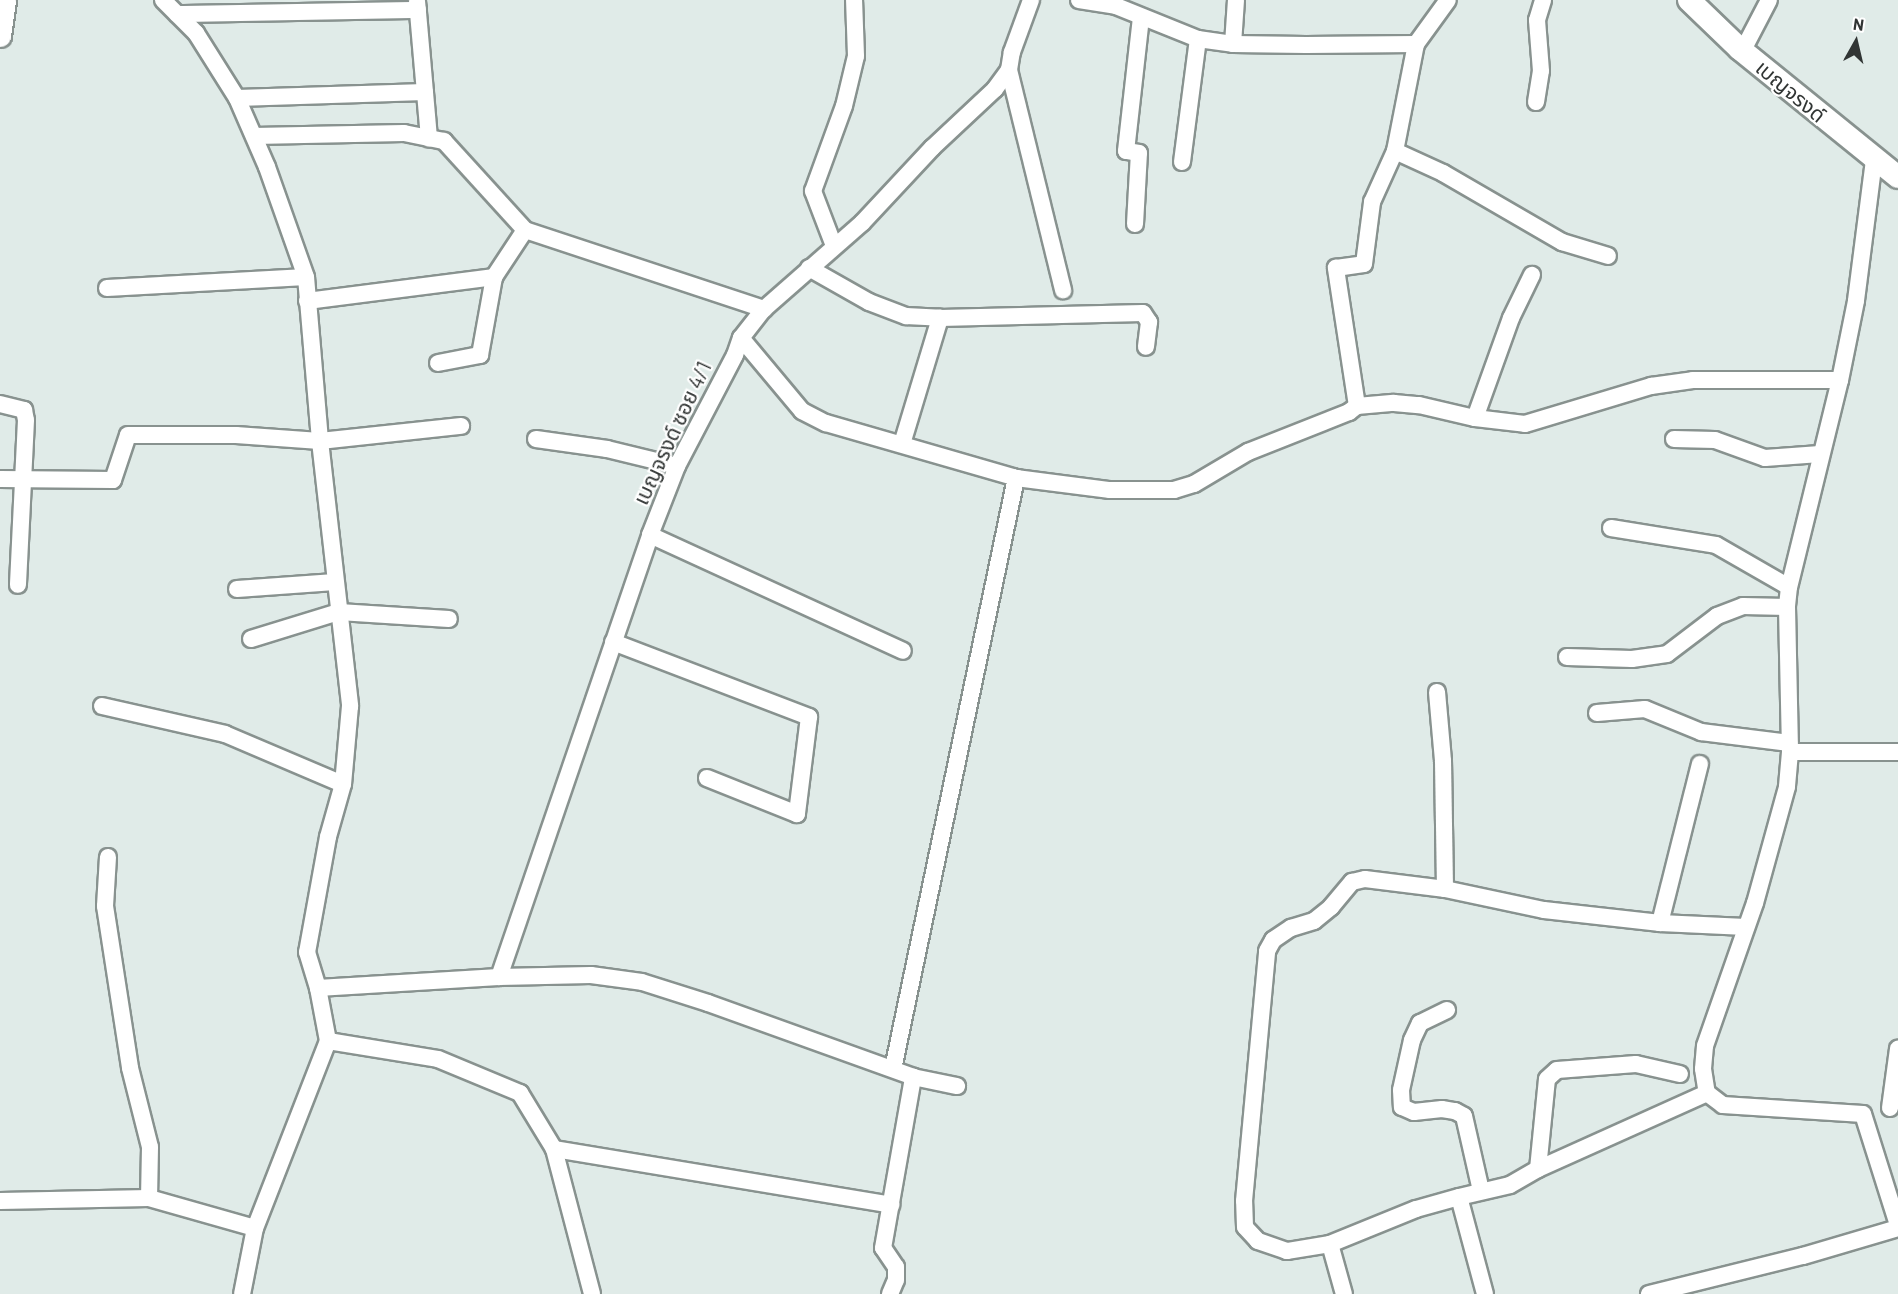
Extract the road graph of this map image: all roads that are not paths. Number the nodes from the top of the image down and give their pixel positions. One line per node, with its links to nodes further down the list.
1 (5, 0): 14 (street)
2 (163, 0): 12 (street)
3 (854, 0): 31 (street)
4 (1031, 0): 19 (street, เบญจรงด์ ซอย 4/1)
5 (1079, 0): 13 (street)
6 (1236, 0): 16 (street)
7 (1448, 0): 17 (street)
8 (1543, 0): 22 (street)
9 (1689, 0): 18 (street, เบญจรงด์)
10 (1769, 0): 18 (street)
11 (417, 5): 12 (street); 20 (street)
12 (177, 14): 21 (street)
13 (1141, 18): 15 (street); 29 (street)
14 (0, 36)
15 (1198, 39): 16 (street); 27 (street)
16 (1233, 44): 17 (street)
17 (1416, 44): 25 (street)
18 (1743, 50): 26 (street, เบญจรงด์)
19 (1009, 70): 31 (street, เบญจรงด์ ซอย 4/1); 38 (street)
20 (425, 92): 21 (street); 24 (street)
21 (237, 98): 23 (street)
22 (1536, 102)
23 (254, 136): 24 (street); 35 (street)
24 (429, 138): 30 (street)
25 (1395, 151): 32 (street); 47 (street)
26 (1874, 160): 28 (street, เบญจรงด์); 45 (street)
27 (1182, 162)
28 (1898, 177)
29 (1135, 224)
30 (525, 230): 36 (street); 40 (street)
31 (834, 246): 33 (street, เบญจรงด์ ซอย 4/1)
32 (1608, 256)
33 (809, 268): 40 (street, เบญจรงด์ ซอย 4/1); 41 (street)
34 (1532, 275): 48 (street)
35 (306, 276): 37 (street); 39 (street)
36 (494, 277): 39 (street); 44 (street)
37 (107, 288)
38 (1063, 290)
39 (307, 301): 52 (street)
40 (764, 309): 42 (street, เบญจรงด์ ซอย 4/1)
41 (940, 318): 43 (street); 53 (street)
42 (741, 338): 53 (street); 55 (street, เบญจรงด์ ซอย 4/1)
43 (1146, 347)
44 (438, 363)
45 (1839, 380): 48 (street); 54 (street)
46 (0, 404): 58 (street)
47 (1357, 406): 48 (street); 56 (street)
48 (1475, 418)
49 (461, 426): 52 (street)
50 (536, 439): 55 (street)
51 (1674, 439): 54 (street)
52 (320, 441): 58 (street); 61 (street)
53 (902, 444): 56 (street)
54 (1820, 454): 63 (street)
55 (677, 466): 60 (street, เบญจรงด์ ซอย 4/1)
56 (1016, 478): 89 (street)
57 (0, 479): 58 (street)
58 (24, 479): 62 (street)
59 (1611, 528): 63 (street)
60 (650, 536): 69 (street, เบญจรงด์ ซอย 4/1); 70 (street)
61 (335, 582): 64 (street); 66 (street)
62 (18, 585)
63 (1789, 586): 65 (street)
64 (237, 589)
65 (1787, 607): 71 (street); 75 (street)
66 (339, 612): 67 (street); 68 (street); 79 (street)
67 (449, 619)
68 (251, 639)
69 (614, 642): 78 (street); 84 (street, เบญจรงด์ ซอย 4/1)
70 (903, 651)
71 (1567, 657)
72 (1437, 692): 81 (street)
73 (102, 706): 79 (street)
74 (1597, 713): 75 (street)
75 (1789, 747): 76 (street); 83 (street)
76 (1898, 752)
77 (1700, 764): 82 (street)
78 (708, 778)
79 (343, 784): 85 (street)
80 (108, 857): 100 (street)
81 (1445, 889): 82 (street); 105 (street)
82 (1660, 922): 83 (street)
83 (1746, 927): 93 (street)
84 (499, 977): 85 (street); 89 (street)
85 (318, 988): 87 (street)
86 (1447, 1010): 98 (street)
87 (328, 1041): 96 (street); 104 (street)
88 (1898, 1049): 94 (street)
89 (893, 1069): 91 (street)
90 (1680, 1074): 97 (street)
91 (913, 1077): 92 (street); 102 (street)
92 (957, 1086)
93 (1707, 1093): 95 (street); 97 (street)
94 (1894, 1107): 95 (street)
95 (1863, 1114): 103 (street)
96 (554, 1149): 102 (street); 107 (street)
97 (1538, 1169): 98 (street)
98 (1481, 1191): 99 (street)
99 (1459, 1197): 105 (street); 110 (street)
100 (149, 1198): 101 (street); 104 (street)
101 (0, 1201)
102 (891, 1205): 108 (street)
103 (1898, 1226): 111 (street)
104 (255, 1228): 106 (street)
105 (1330, 1244): 109 (street)
106 (242, 1294)
107 (592, 1294)
108 (890, 1294)
109 (1344, 1294)
110 (1485, 1294)
111 (1648, 1294)

